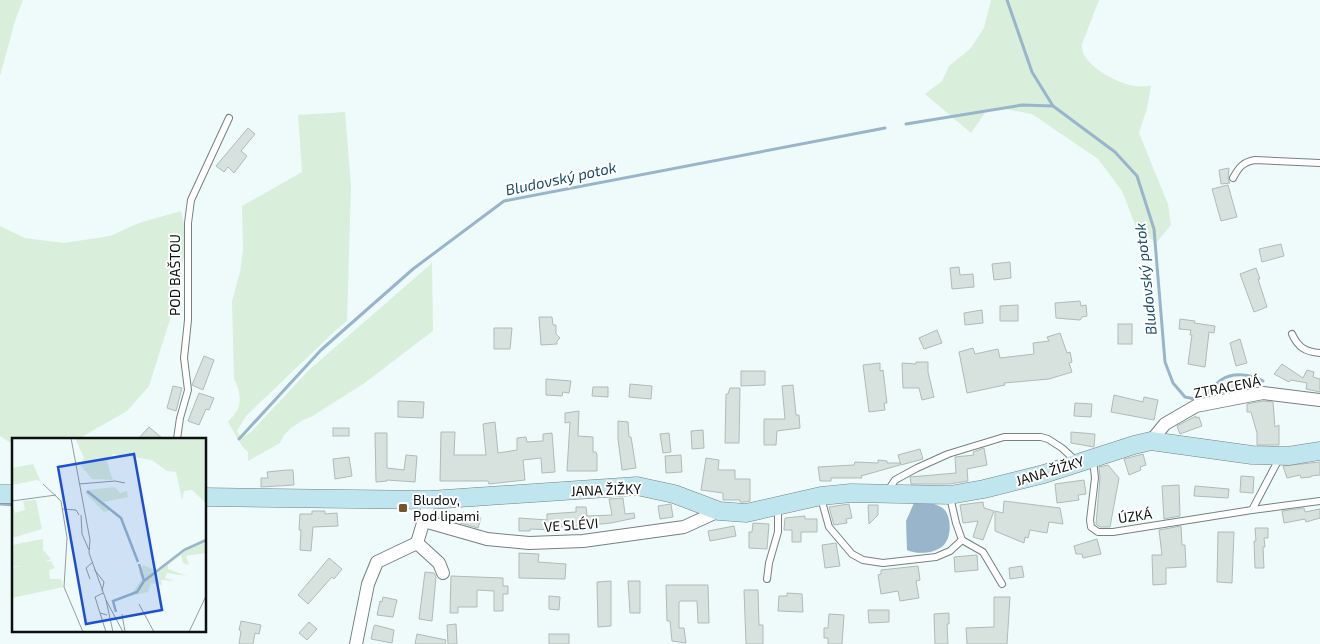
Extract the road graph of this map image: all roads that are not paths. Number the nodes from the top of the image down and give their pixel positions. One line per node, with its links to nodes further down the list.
1 (229, 118): 7 (lane, POD BAŠTOU)
2 (1320, 163): 3 (lane)
3 (1233, 178)
4 (1292, 334): 5 (lane)
5 (1320, 353)
6 (1320, 400): 8 (street, ZTRACENÁ)
7 (177, 438)
8 (1151, 442): 10 (street, JANA ŽIŽKY); 11 (street, JANA ŽIŽKY)
9 (1320, 451): 10 (street, JANA ŽIŽKY)
10 (1281, 456): 19 (lane)
11 (1085, 460): 12 (lane); 13 (street, JANA ŽIŽKY); 19 (lane, ÚZKÁ)
12 (886, 494): 13 (street, JANA ŽIŽKY); 14 (street, JANA ŽIŽKY)
13 (950, 495): 22 (lane)
14 (821, 496): 18 (street, JANA ŽIŽKY); 22 (lane)
15 (206, 497): 16 (street, JANA ŽIŽKY)
16 (430, 500): 20 (street, JANA ŽIŽKY); 21 (street)
17 (1320, 500): 19 (lane, ÚZKÁ)
18 (778, 506): 20 (street, JANA ŽIŽKY); 25 (lane)
19 (1252, 510)
20 (719, 511): 21 (street, VE SLÉVI)
21 (424, 521): 23 (street)
22 (962, 540): 26 (lane)
23 (417, 543): 24 (street); 27 (street)
24 (443, 573)
25 (767, 579)
26 (1002, 584)
27 (356, 644)

